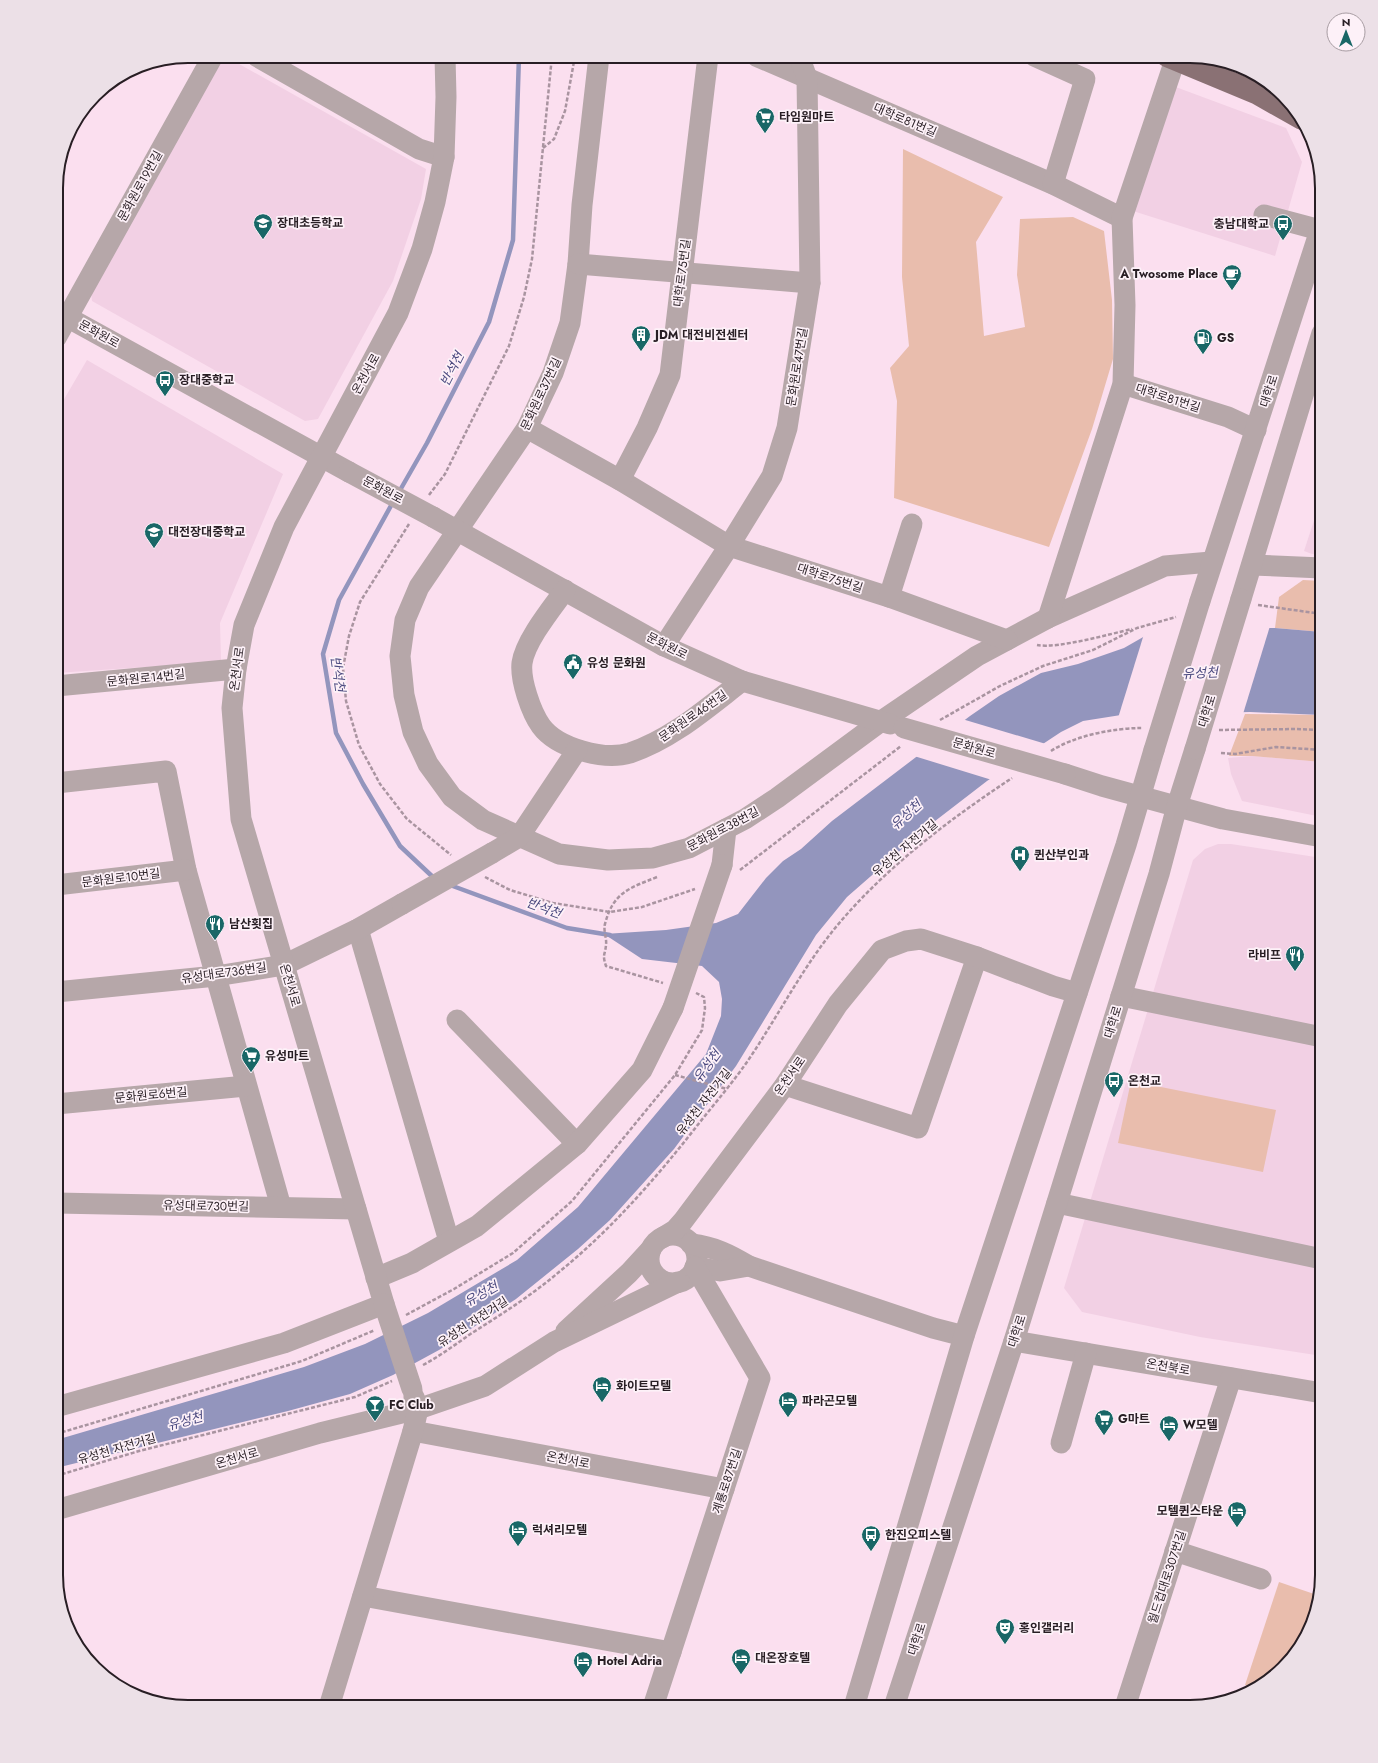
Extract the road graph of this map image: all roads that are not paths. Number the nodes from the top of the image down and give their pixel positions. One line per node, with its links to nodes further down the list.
1 (209, 63): 23 (street, 문화원로19번길)
2 (268, 63): 14 (street)
3 (445, 63): 14 (street, 온천서로)
4 (598, 63): 20 (street, 문화원로37번길)
5 (707, 63): 21 (street, 대학로75번길)
6 (772, 63): 11 (street, 대학로81번길)
7 (802, 63): 11 (street, 문화원로47번길)
8 (1050, 63): 15 (street)
9 (1169, 63): 17 (street, 대학로81번길)
10 (1186, 63): 12 (main road)
11 (807, 78): 15 (street, 대학로81번길); 22 (street, 문화원로47번길)
12 (1266, 90): 13 (main road)
13 (1276, 98)
14 (444, 157): 29 (street, 온천서로)
15 (1053, 184): 17 (street, 대학로81번길)
16 (1264, 215): 18 (street)
17 (1122, 218): 26 (street, 대학로81번길)
18 (1315, 226)
19 (1315, 246): 28 (street, 대학로)
20 (578, 264): 21 (street); 27 (street, 문화원로37번길)
21 (682, 273): 22 (street); 30 (street, 대학로75번길)
22 (810, 283): 33 (street, 문화원로47번길)
23 (63, 312)
24 (63, 315): 29 (street, 문화원로)
25 (1315, 356): 35 (street, 대학로)
26 (1123, 384): 28 (street, 대학로81번길); 39 (street)
27 (527, 428): 30 (street, 대학로75번길); 32 (street, 문화원로37번길)
28 (1256, 430): 34 (street, 대학로)
29 (321, 456): 32 (street, 문화원로, bridge); 42 (street, 온천서로)
30 (620, 480): 33 (street, 대학로75번길)
31 (912, 524): 38 (street)
32 (458, 530): 37 (street, 문화원로); 52 (street, 문화원로38번길)
33 (729, 546): 38 (street, 대학로75번길); 41 (street, 문화원로47번길)
34 (1211, 562): 39 (street); 48 (street, 대학로, bridge)
35 (1252, 565): 36 (street); 49 (street, 대학로, bridge)
36 (1315, 568)
37 (565, 590): 41 (street, 문화원로); 46 (street, 문화원로46번길)
38 (889, 597): 40 (street, 대학로75번길)
39 (1048, 618): 40 (street)
40 (1007, 640): 45 (street, 문화원로38번길)
41 (664, 646): 43 (street, 문화원로)
42 (236, 669): 44 (street, 문화원로14번길); 57 (street, 온천서로)
43 (742, 681): 45 (street, 문화원로); 46 (street, 문화원로46번길)
44 (63, 685)
45 (880, 722): 48 (street, 문화원로, bridge); 50 (street, 문화원로38번길)
46 (577, 750): 52 (street)
47 (63, 782): 53 (street)
48 (1141, 797): 49 (street, 문화원로); 60 (street, 대학로)
49 (1176, 806): 51 (street, 문화원로); 61 (street, 대학로)
50 (726, 829): 52 (street, 문화원로38번길); 67 (street, bridge)
51 (1315, 836)
52 (519, 837): 55 (street, 유성대로736번길, bridge)
53 (186, 870): 54 (street, 문화원로10번길); 58 (street)
54 (63, 884)
55 (358, 929): 57 (street, 유성대로736번길); 73 (street)
56 (977, 957): 60 (street); 64 (street, 온천서로); 64 (street)
57 (284, 965): 58 (street, 유성대로736번길); 71 (street, 온천서로)
58 (216, 976): 59 (street, 유성대로736번길); 65 (street)
59 (63, 991)
60 (1077, 993): 81 (street, 대학로)
61 (1121, 996): 63 (street); 69 (street, 대학로)
62 (457, 1020): 67 (street)
63 (1315, 1036)
64 (785, 1085): 72 (street, 온천서로)
65 (246, 1086): 66 (street, 문화원로6번길); 70 (street)
66 (63, 1103)
67 (577, 1144): 73 (street)
68 (63, 1203): 70 (street, 유성대로730번길)
69 (1057, 1203): 75 (street); 82 (street, 대학로)
70 (281, 1207): 71 (street, 유성대로730번길)
71 (356, 1209): 78 (street, 온천서로)
72 (686, 1235): 74 (street); 76 (street); 77 (street)
73 (449, 1241): 78 (street)
74 (657, 1243): 79 (street); 83 (street)
75 (1315, 1258)
76 (748, 1266): 77 (street); 81 (street)
77 (696, 1267): 79 (street); 91 (street, 계룡로87번길)
78 (376, 1278): 80 (street, 온천서로)
79 (678, 1282): 83 (street, 온천서로)
80 (384, 1304): 87 (street); 88 (street, 온천서로, bridge)
81 (964, 1336): 99 (street, 대학로)
82 (1014, 1341): 84 (street, 온천북로); 100 (street, 대학로)
83 (554, 1342): 88 (street, 온천서로)
84 (1086, 1353): 85 (street, 온천북로); 90 (street)
85 (1231, 1378): 86 (street, 온천북로); 93 (street, 월드컵대로307번길)
86 (1315, 1393)
87 (63, 1405)
88 (418, 1409): 89 (street, 온천서로); 92 (street, 온천서로)
89 (413, 1431): 91 (street, 온천서로); 95 (street, 온천서로)
90 (1062, 1443)
91 (724, 1490): 96 (street, 계룡로87번길)
92 (63, 1508)
93 (1175, 1551): 94 (street); 101 (street, 월드컵대로307번길)
94 (1261, 1579)
95 (363, 1596): 96 (street); 97 (street, 온천서로)
96 (671, 1652): 98 (street, 계룡로87번길)
97 (331, 1700)
98 (655, 1700)
99 (856, 1700)
100 (896, 1700)
101 (1127, 1700)

